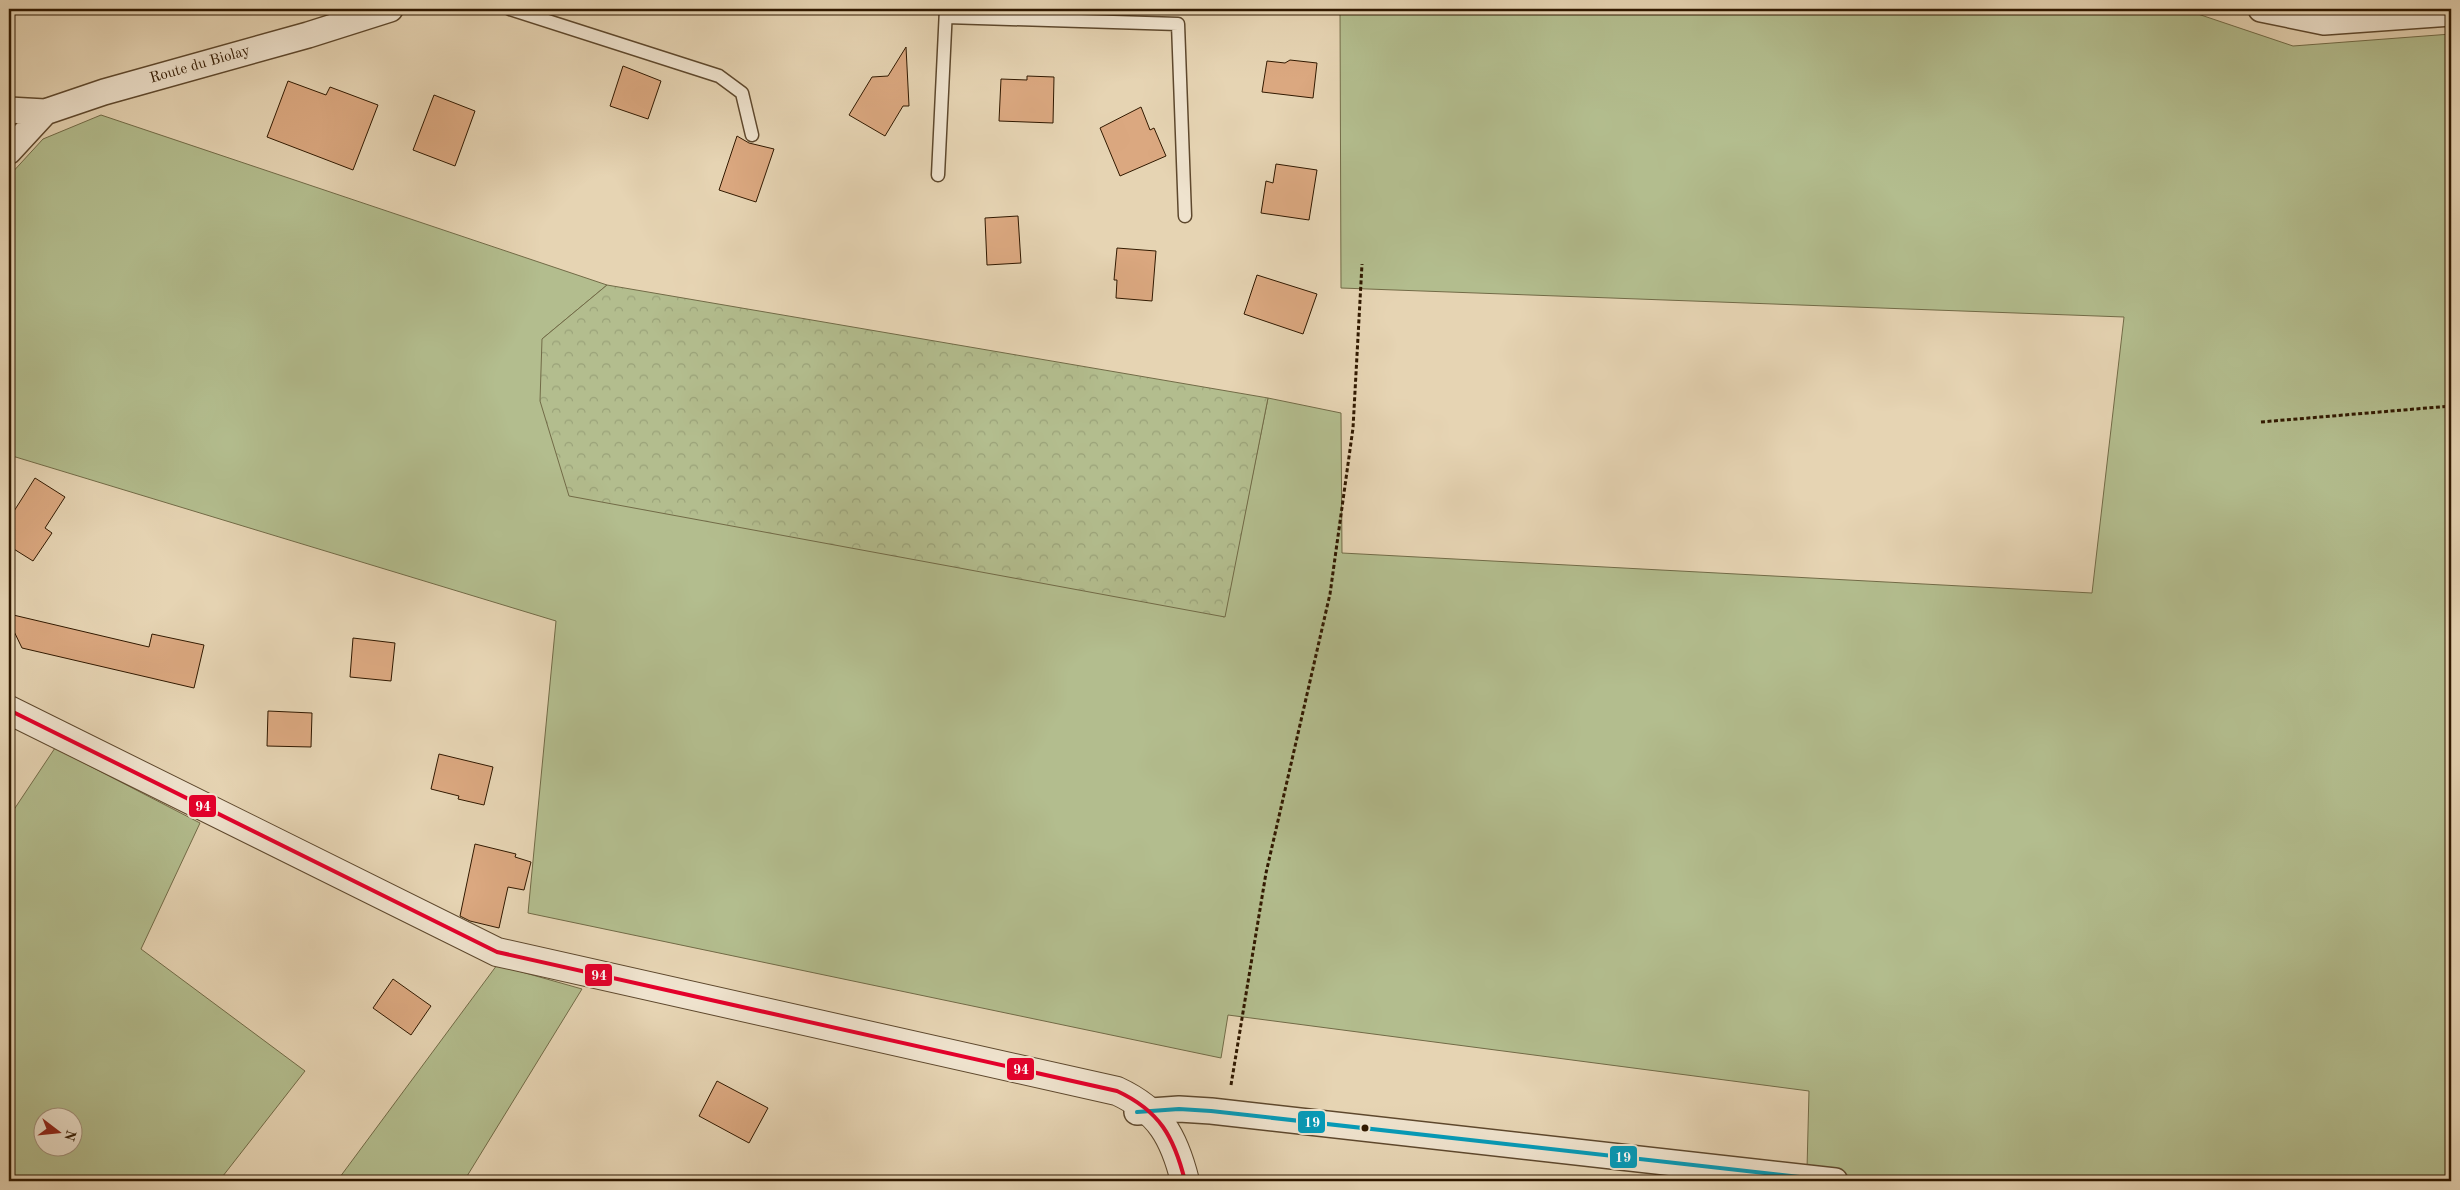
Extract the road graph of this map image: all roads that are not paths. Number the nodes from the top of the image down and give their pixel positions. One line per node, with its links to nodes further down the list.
1 (390, 9): 7 (street, Route du Biolay)
2 (510, 9): 8 (lane)
3 (2261, 9): 5 (street)
4 (946, 13): 10 (lane); 11 (lane)
5 (2451, 13)
6 (9, 110): 7 (street, Route du Biolay)
7 (45, 112): 9 (street)
8 (752, 135)
9 (9, 151)
10 (938, 175)
11 (1185, 216)
12 (9, 710): 13 (street)
13 (1148, 1116): 14 (street); 15 (street)
14 (1185, 1181)
15 (1835, 1181)

